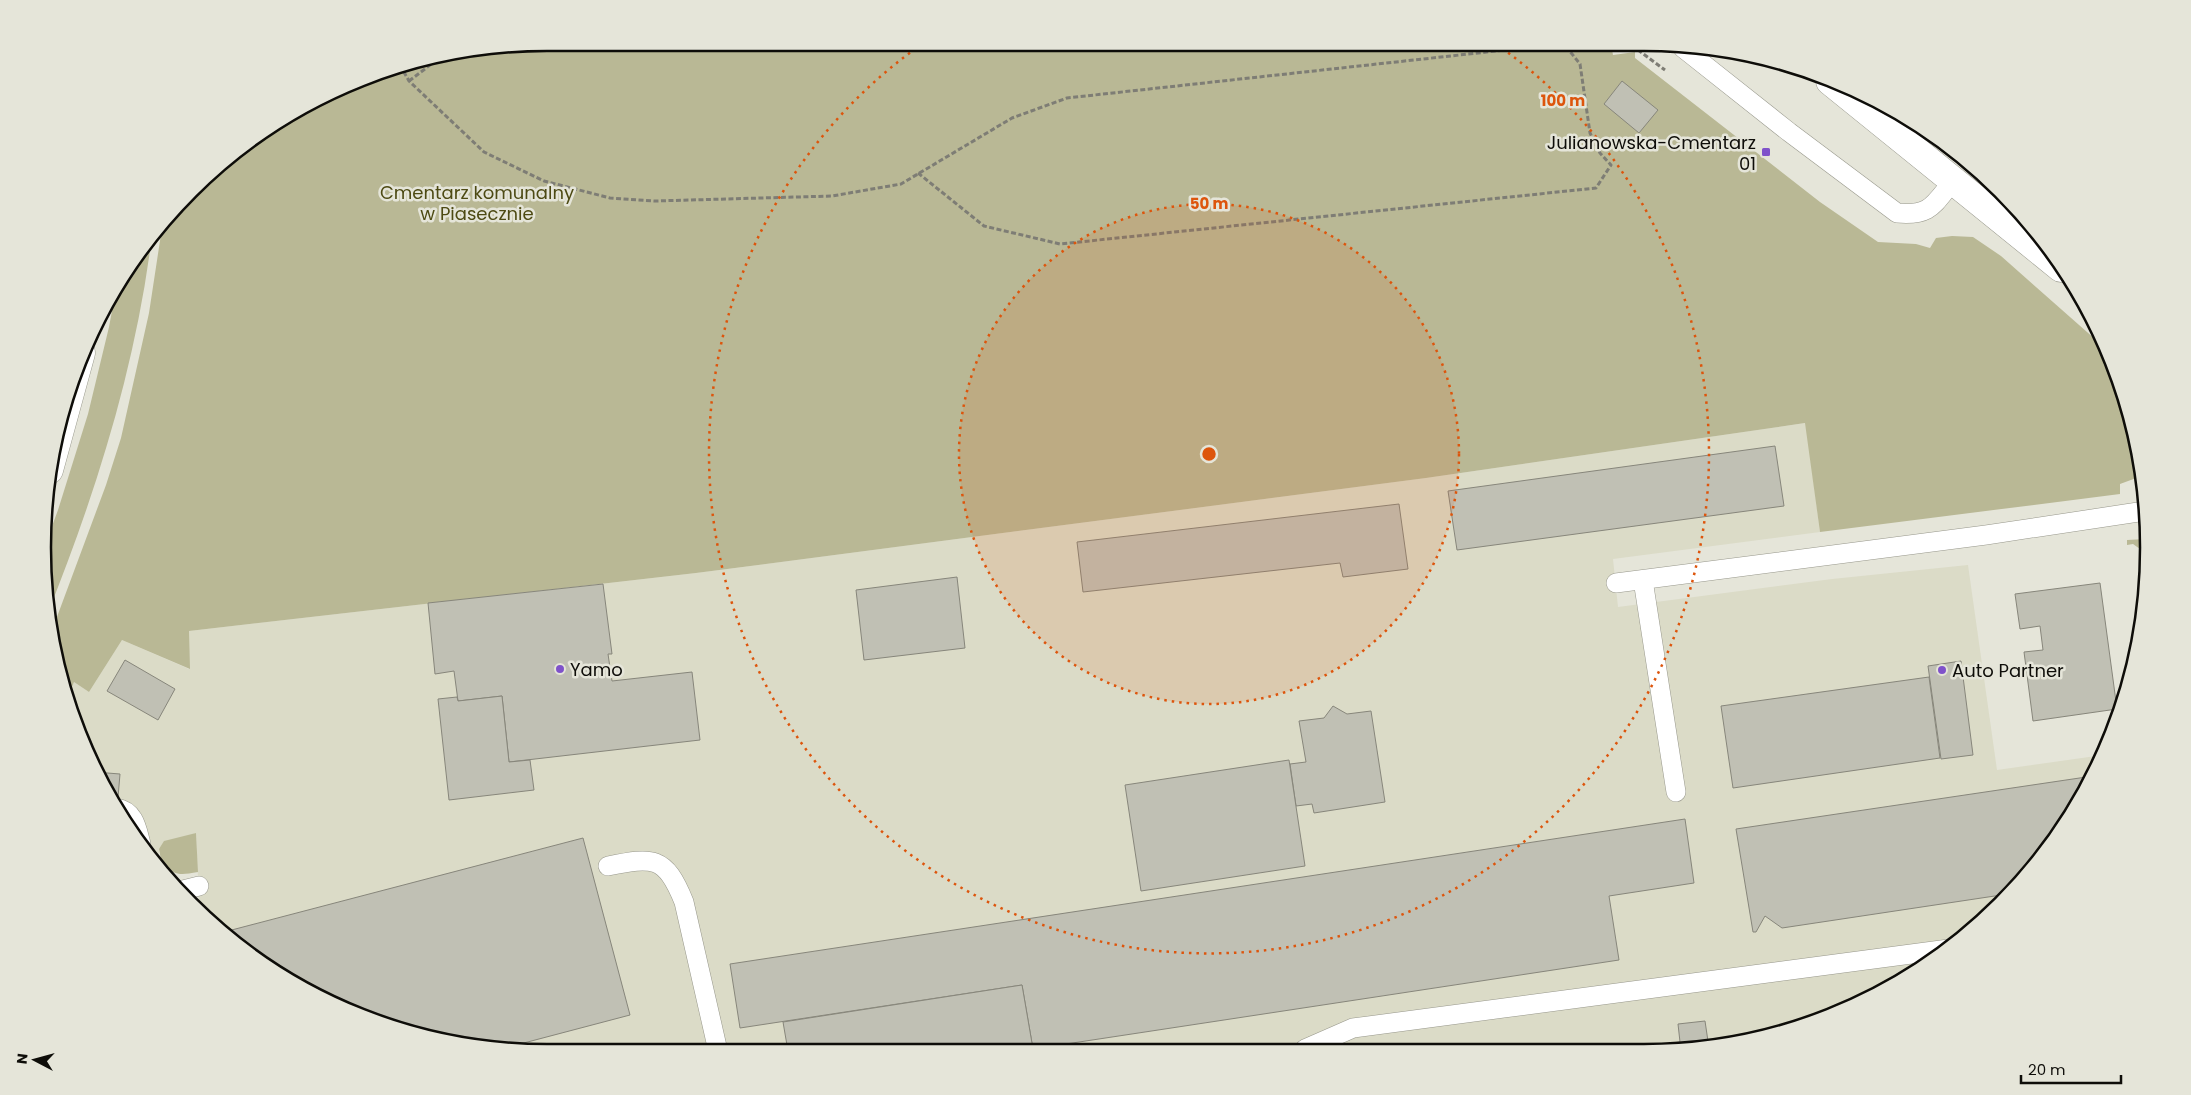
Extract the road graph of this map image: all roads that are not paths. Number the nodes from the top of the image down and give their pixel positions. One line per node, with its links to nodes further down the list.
1 (1690, 53): 3 (lane)
2 (1850, 96): 3 (street)
3 (1953, 181): 4 (street)
4 (2042, 252)
5 (2139, 512): 6 (lane)
6 (1643, 580): 7 (lane); 8 (lane)
7 (1616, 583)
8 (1676, 792)
9 (608, 866): 13 (lane)
10 (199, 886): 11 (lane)
11 (188, 889)
12 (1930, 953): 14 (lane)
13 (716, 1044)
14 (1316, 1044)

